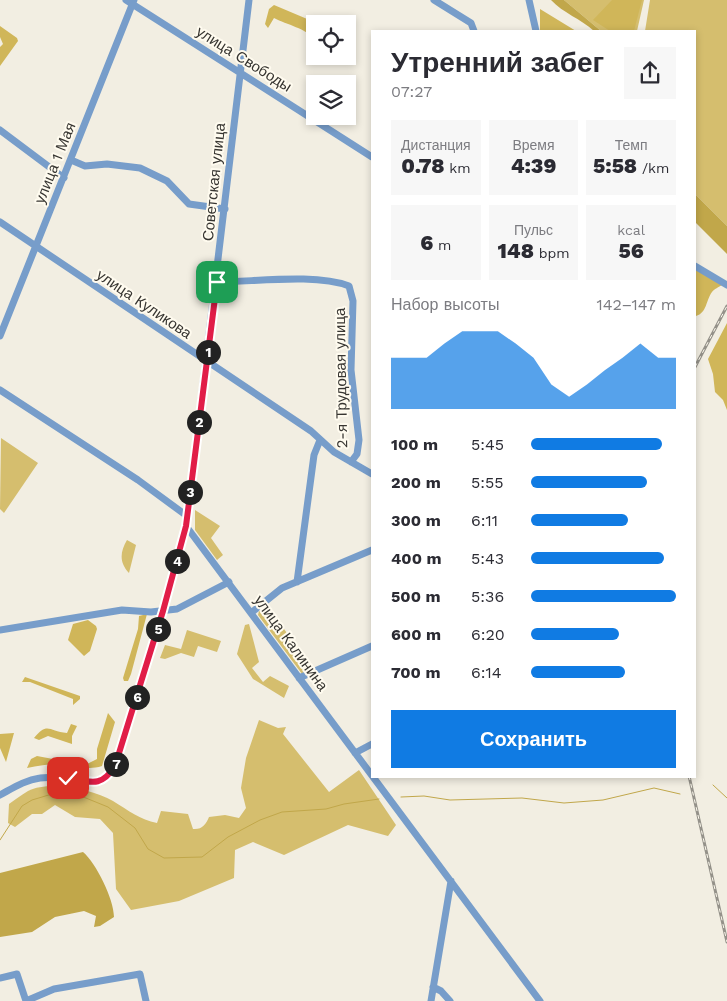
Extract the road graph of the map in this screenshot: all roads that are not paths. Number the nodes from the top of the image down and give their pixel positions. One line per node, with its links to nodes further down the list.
1 (249, 0): 7 (street, Советская улица)
2 (434, 0): 5 (street)
3 (529, 0): 6 (street)
4 (130, 1): 7 (street, улица Свободы); 10 (street, улица 1 Мая)
5 (474, 30)
6 (536, 30)
7 (241, 72): 9 (street, улица Свободы); 12 (street, Советская улица)
8 (0, 130): 11 (street)
9 (371, 156)
10 (71, 160): 11 (street, улица 1 Мая); 12 (street)
11 (64, 178): 14 (street, улица 1 Мая)
12 (225, 208): 16 (street, Советская улица)
13 (0, 222): 14 (street, улица Куликова)
14 (36, 247): 18 (street, улица 1 Мая); 19 (street, улица Куликова)
15 (696, 267): 17 (street)
16 (217, 282): 19 (street, Советская улица); 22 (street, 2-я Трудовая улица)
17 (727, 285)
18 (0, 336)
19 (206, 362): 21 (street, улица Куликова); 24 (street, Советская улица)
20 (0, 390): 24 (street)
21 (320, 440): 22 (street, улица Куликова); 28 (street, 2-я Трудовая улица)
22 (352, 462): 23 (street, улица Куликова)
23 (371, 473)
24 (186, 516): 25 (street, Советская улица)
25 (186, 526): 27 (street, улица Калинина); 29 (street, Советская улица)
26 (371, 550): 28 (street)
27 (229, 582): 29 (street); 30 (street, улица Калинина)
28 (297, 582): 30 (street)
29 (163, 611): 31 (street); 38 (street, Советская улица)
30 (251, 613): 33 (street, улица Калинина)
31 (0, 630)
32 (371, 646): 33 (street)
33 (299, 678): 35 (street, улица Калинина)
34 (371, 744): 35 (street)
35 (355, 752): 36 (street, улица Калинина)
36 (371, 774)
37 (374, 778): 39 (street, улица Калинина)
38 (0, 795)
39 (450, 881): 41 (street); 46 (street, улица Калинина)
40 (0, 978): 42 (street)
41 (433, 987): 44 (street); 45 (street)
42 (26, 1001): 43 (street)
43 (146, 1001)
44 (430, 1001)
45 (450, 1001)
46 (540, 1001)

